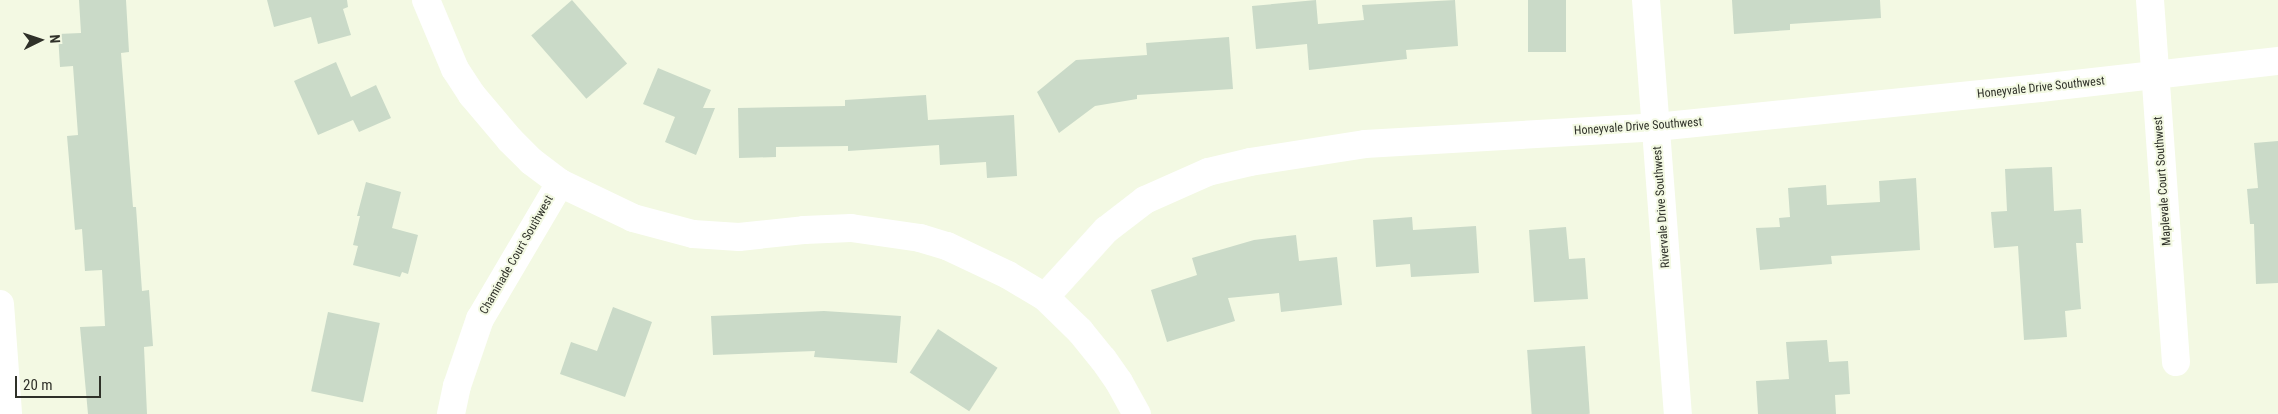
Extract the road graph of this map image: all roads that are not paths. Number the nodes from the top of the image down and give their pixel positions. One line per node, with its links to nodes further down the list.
1 (426, 0): 7 (street)
2 (1646, 0): 6 (street, Rivervale Drive Southwest)
3 (2150, 0): 5 (street, Maplevale Court Southwest)
4 (2278, 61): 5 (street, Honeyvale Drive Southwest)
5 (2155, 75): 6 (street, Honeyvale Drive Southwest); 10 (street, Maplevale Court Southwest)
6 (1656, 128): 8 (street, Honeyvale Drive Southwest); 14 (street, Rivervale Drive Southwest)
7 (560, 183): 8 (street); 12 (street, Chaminade Court Southwest)
8 (1045, 298): 13 (street)
9 (0, 304): 11 (street)
10 (2176, 362)
11 (8, 414)
12 (451, 414)
13 (1137, 414)
14 (1678, 414)

